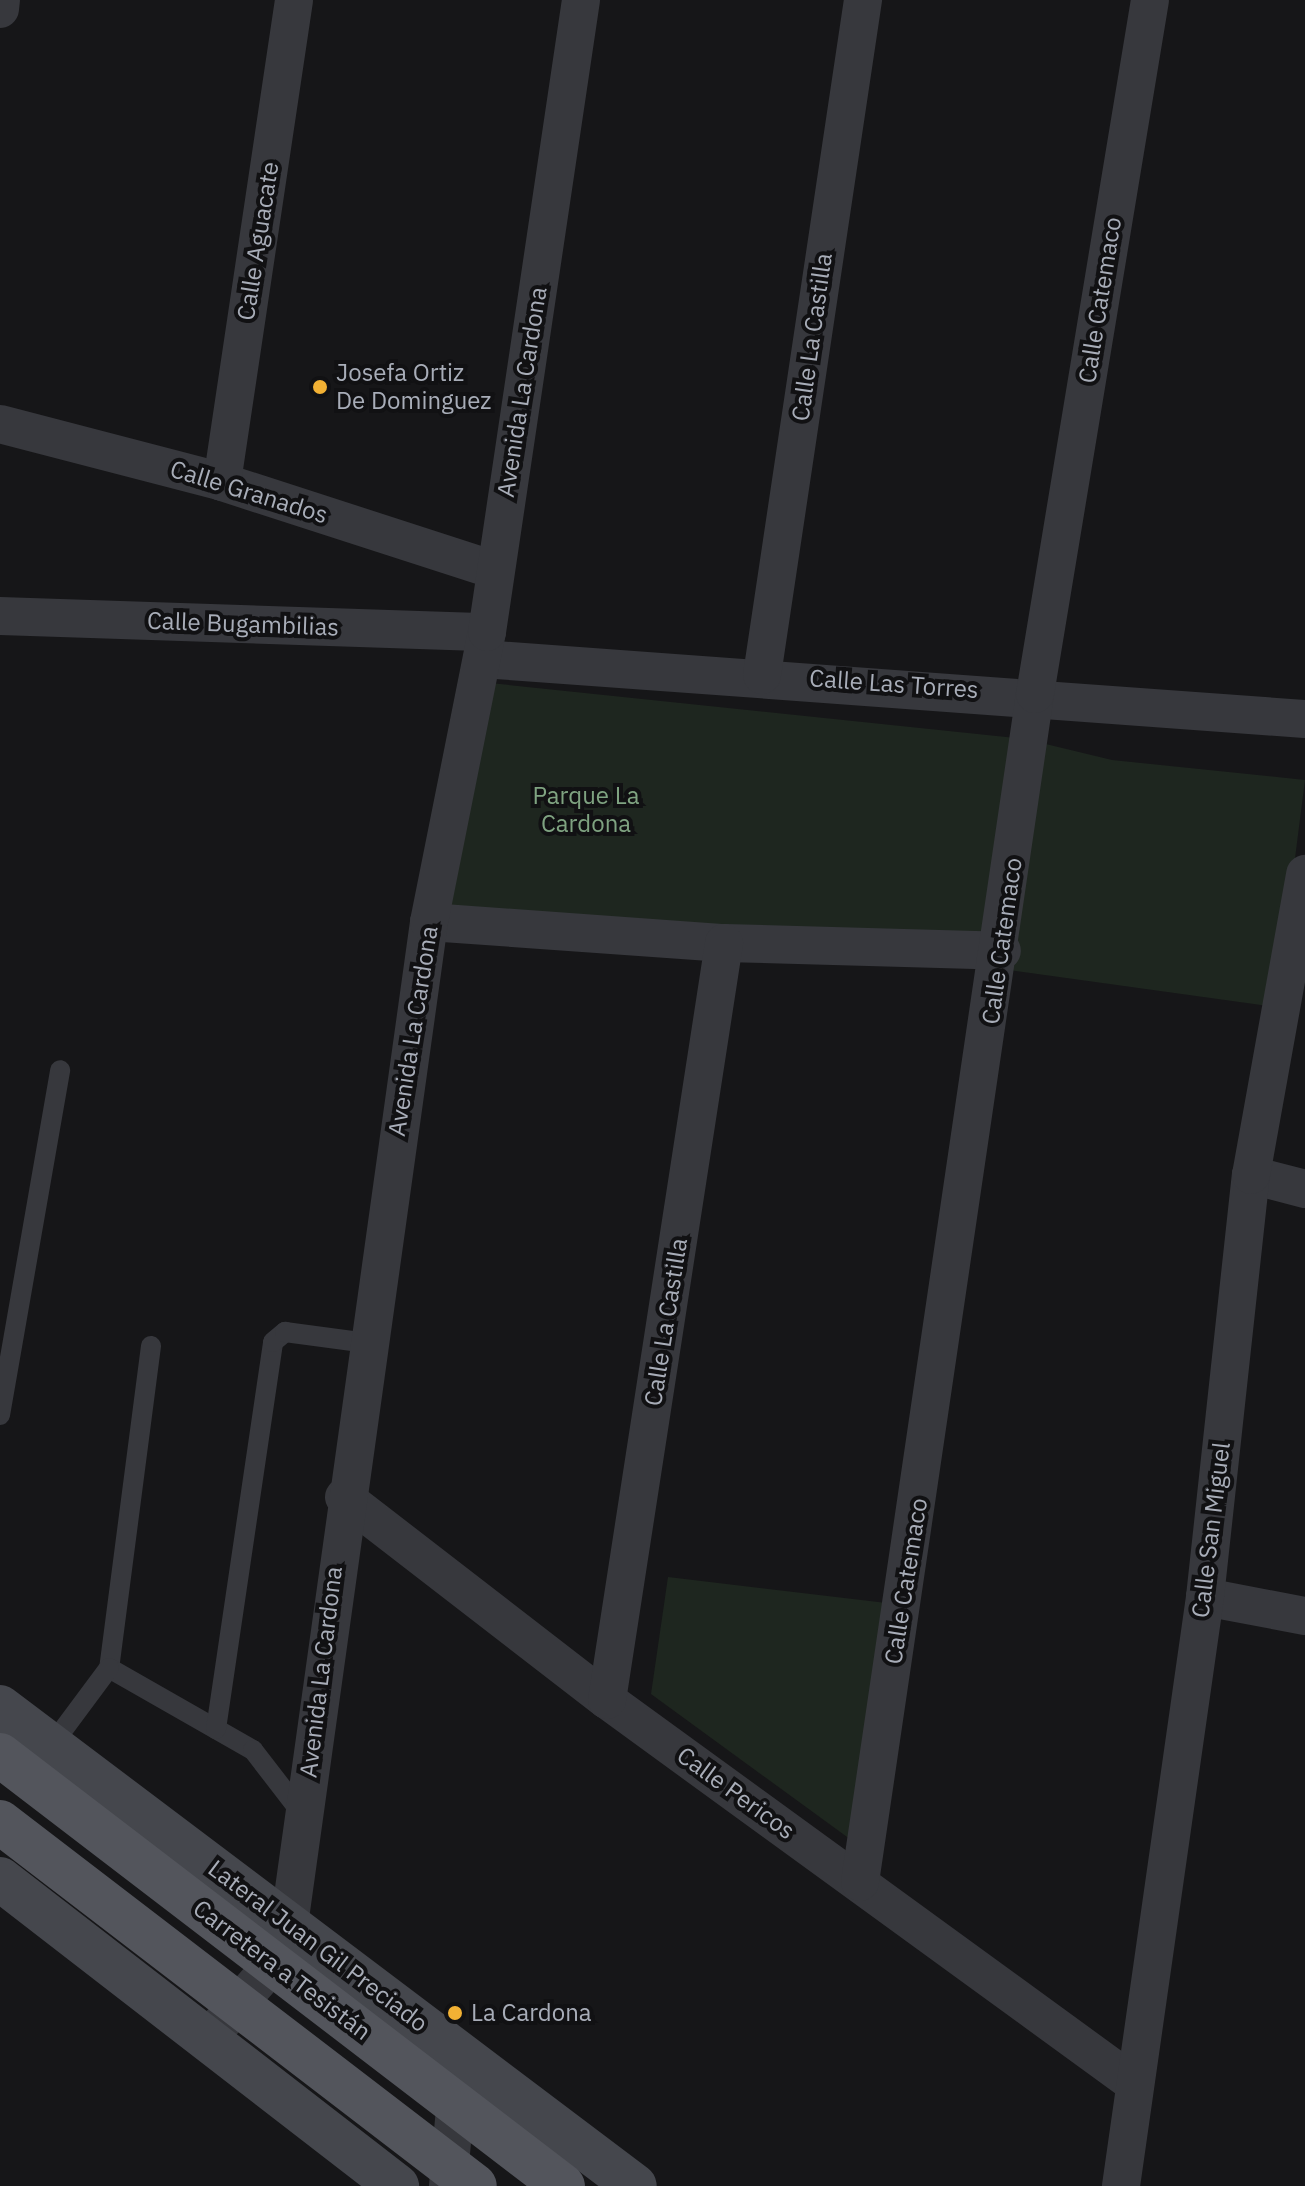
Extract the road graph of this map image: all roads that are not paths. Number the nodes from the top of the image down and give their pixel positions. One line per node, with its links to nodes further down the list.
1 (1, 0): 6 (street)
2 (294, 0): 8 (street, Calle Aguacate)
3 (581, 0): 9 (street, Avenida La Cardona)
4 (863, 0): 12 (street, Calle La Castilla)
5 (1150, 0): 13 (street, Calle Catemaco)
6 (0, 9)
7 (0, 424): 8 (street, Calle Granados)
8 (222, 482): 9 (street, Calle Granados)
9 (495, 570): 11 (street, Avenida La Cardona)
10 (0, 616): 11 (street, Calle Bugambilias)
11 (484, 645): 12 (street, Calle Las Torres); 16 (street, Avenida La Cardona)
12 (762, 675): 13 (street, Calle Las Torres)
13 (1035, 694): 14 (street, Calle Las Torres); 18 (street, Calle Catemaco)
14 (1305, 719)
15 (1305, 874): 20 (street, Calle San Miguel)
16 (429, 922): 17 (street); 22 (street, Avenida La Cardona)
17 (724, 943): 18 (street); 29 (street, Calle La Castilla)
18 (1002, 951): 37 (street, Calle Catemaco)
19 (60, 1070): 24 (lane)
20 (1251, 1175): 21 (street); 26 (street, Calle San Miguel)
21 (1305, 1189)
22 (367, 1343): 25 (street, Avenida La Cardona); 31 (lane)
23 (151, 1346): 28 (lane)
24 (0, 1415)
25 (344, 1497): 29 (street, Calle Pericos); 34 (street, Avenida La Cardona)
26 (1205, 1597): 27 (street); 43 (street, Calle San Miguel)
27 (1305, 1616)
28 (109, 1668): 31 (lane); 32 (lane)
29 (607, 1700): 37 (street, Calle Pericos)
30 (0, 1707): 32 (main road, Lateral Juan Gil Preciado)
31 (216, 1729): 34 (lane)
32 (51, 1746): 38 (main road, Lateral Juan Gil Preciado)
33 (0, 1755): 39 (main road, Carretera a Tesistán)
34 (303, 1815): 38 (street, Avenida La Cardona)
35 (0, 1822): 40 (main road)
36 (0, 1879): 41 (main road)
37 (860, 1882): 43 (street, Calle Pericos)
38 (289, 1925): 39 (street, Avenida La Cardona); 42 (main road, Lateral Juan Gil Preciado)
39 (273, 1964): 40 (street, Avenida La Cardona); 44 (main road, Carretera a Tesistán)
40 (236, 2005): 41 (street, Avenida La Cardona); 45 (main road)
41 (207, 2039): 46 (main road)
42 (461, 2055): 44 (street); 48 (main road, Lateral Juan Gil Preciado)
43 (1132, 2082): 49 (street, Calle San Miguel)
44 (456, 2101): 45 (street); 47 (main road, Carretera a Tesistán)
45 (458, 2180)
46 (397, 2186)
47 (563, 2186)
48 (635, 2186)
49 (1121, 2186)

